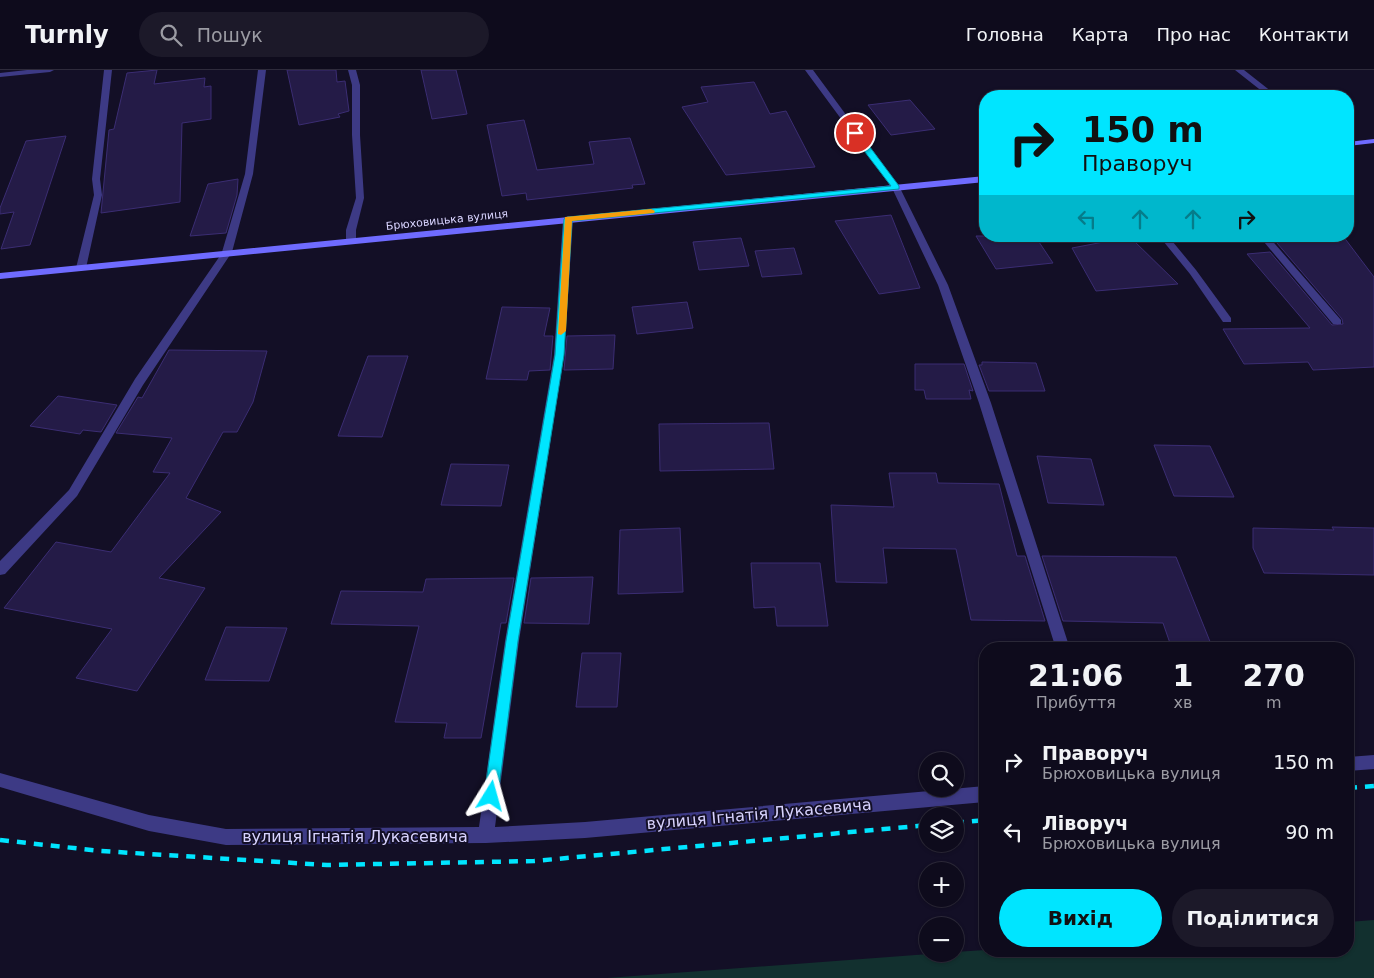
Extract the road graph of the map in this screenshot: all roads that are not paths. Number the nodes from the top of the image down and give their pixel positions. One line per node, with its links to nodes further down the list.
1 (50, 70): 7 (street)
2 (108, 70): 18 (street)
3 (262, 70): 17 (street)
4 (352, 70): 14 (street)
5 (809, 70): 12 (street)
6 (1239, 70): 8 (street)
7 (0, 75)
8 (1265, 90)
9 (1374, 141): 10 (main road)
10 (1354, 143)
11 (979, 180): 12 (main road, Брюховицька вулиця)
12 (896, 188): 13 (main road, Брюховицька вулиця); 23 (street)
13 (568, 219): 14 (main road, Брюховицька вулиця); 28 (street)
14 (351, 241): 17 (main road, Брюховицька вулиця)
15 (1168, 242): 20 (street)
16 (1268, 242): 21 (street)
17 (228, 252): 18 (main road, Брюховицька вулиця); 22 (street)
18 (81, 268): 19 (main road, Брюховицька вулиця)
19 (0, 276)
20 (1227, 320)
21 (1337, 322)
22 (0, 570)
23 (1061, 642)
24 (1374, 762): 25 (street)
25 (1354, 764)
26 (0, 780): 28 (street, вулиця Ігнатія Лукасевича)
27 (979, 795): 28 (street, вулиця Ігнатія Лукасевича)
28 (486, 835)

